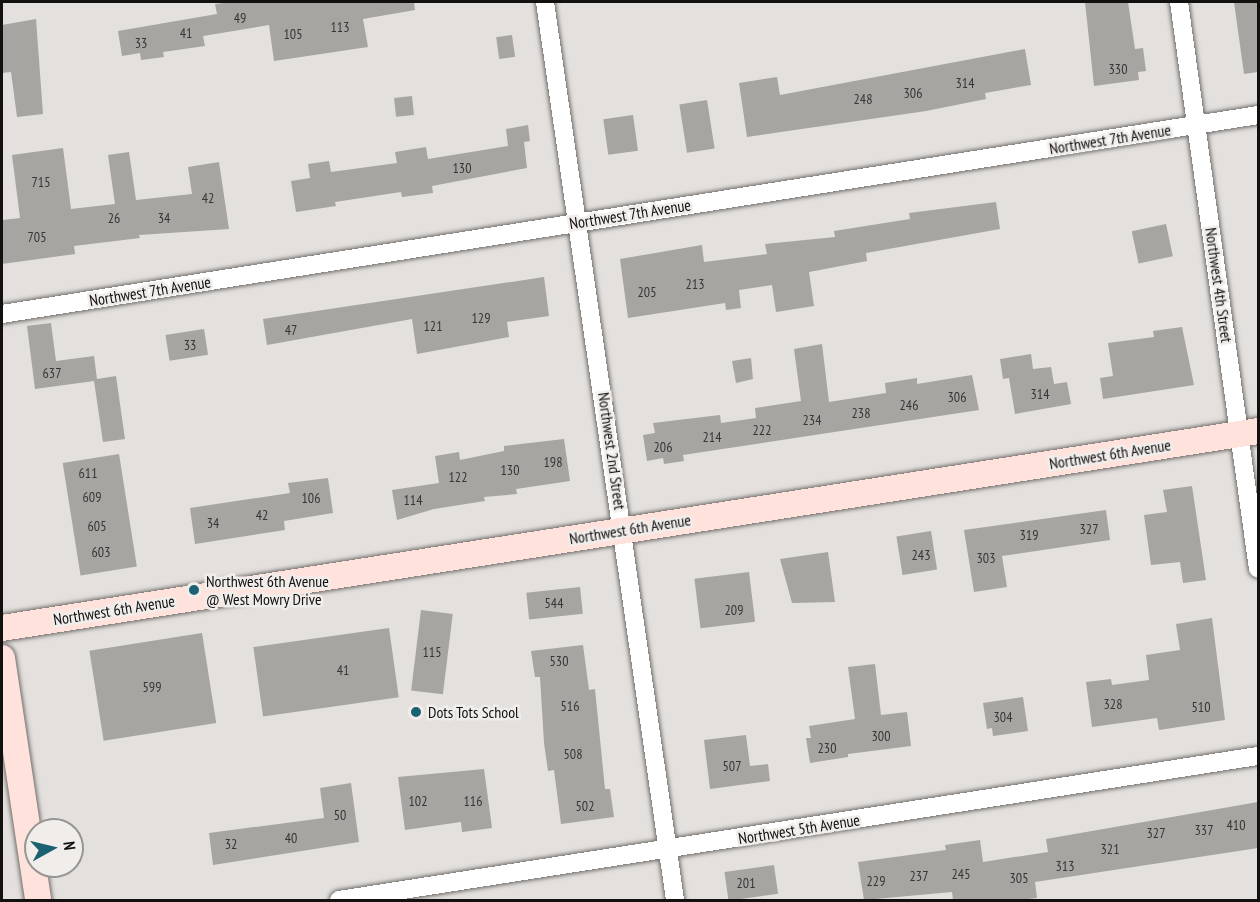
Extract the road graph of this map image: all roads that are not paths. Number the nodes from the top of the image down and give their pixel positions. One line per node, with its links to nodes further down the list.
1 (545, 2): 5 (street, Northwest 2nd Street)
2 (1179, 2): 4 (street, Northwest 4th Street)
3 (1258, 115): 4 (street, Northwest 7th Avenue)
4 (1197, 125): 5 (street, Northwest 7th Avenue); 7 (street, Northwest 4th Street)
5 (579, 222): 6 (street, Northwest 7th Avenue); 8 (street, Northwest 2nd Street)
6 (2, 314)
7 (1249, 432): 8 (street, Northwest 6th Avenue); 9 (street, Northwest 4th Street)
8 (623, 530): 10 (street, Northwest 6th Avenue); 13 (street, Northwest 2nd Street)
9 (1258, 569)
10 (2, 628)
11 (2, 658): 14 (street)
12 (1258, 756): 13 (street, Northwest 5th Avenue)
13 (667, 850): 15 (street, Northwest 5th Avenue); 16 (street, Northwest 2nd Street)
14 (38, 900)
15 (339, 900)
16 (675, 900)

